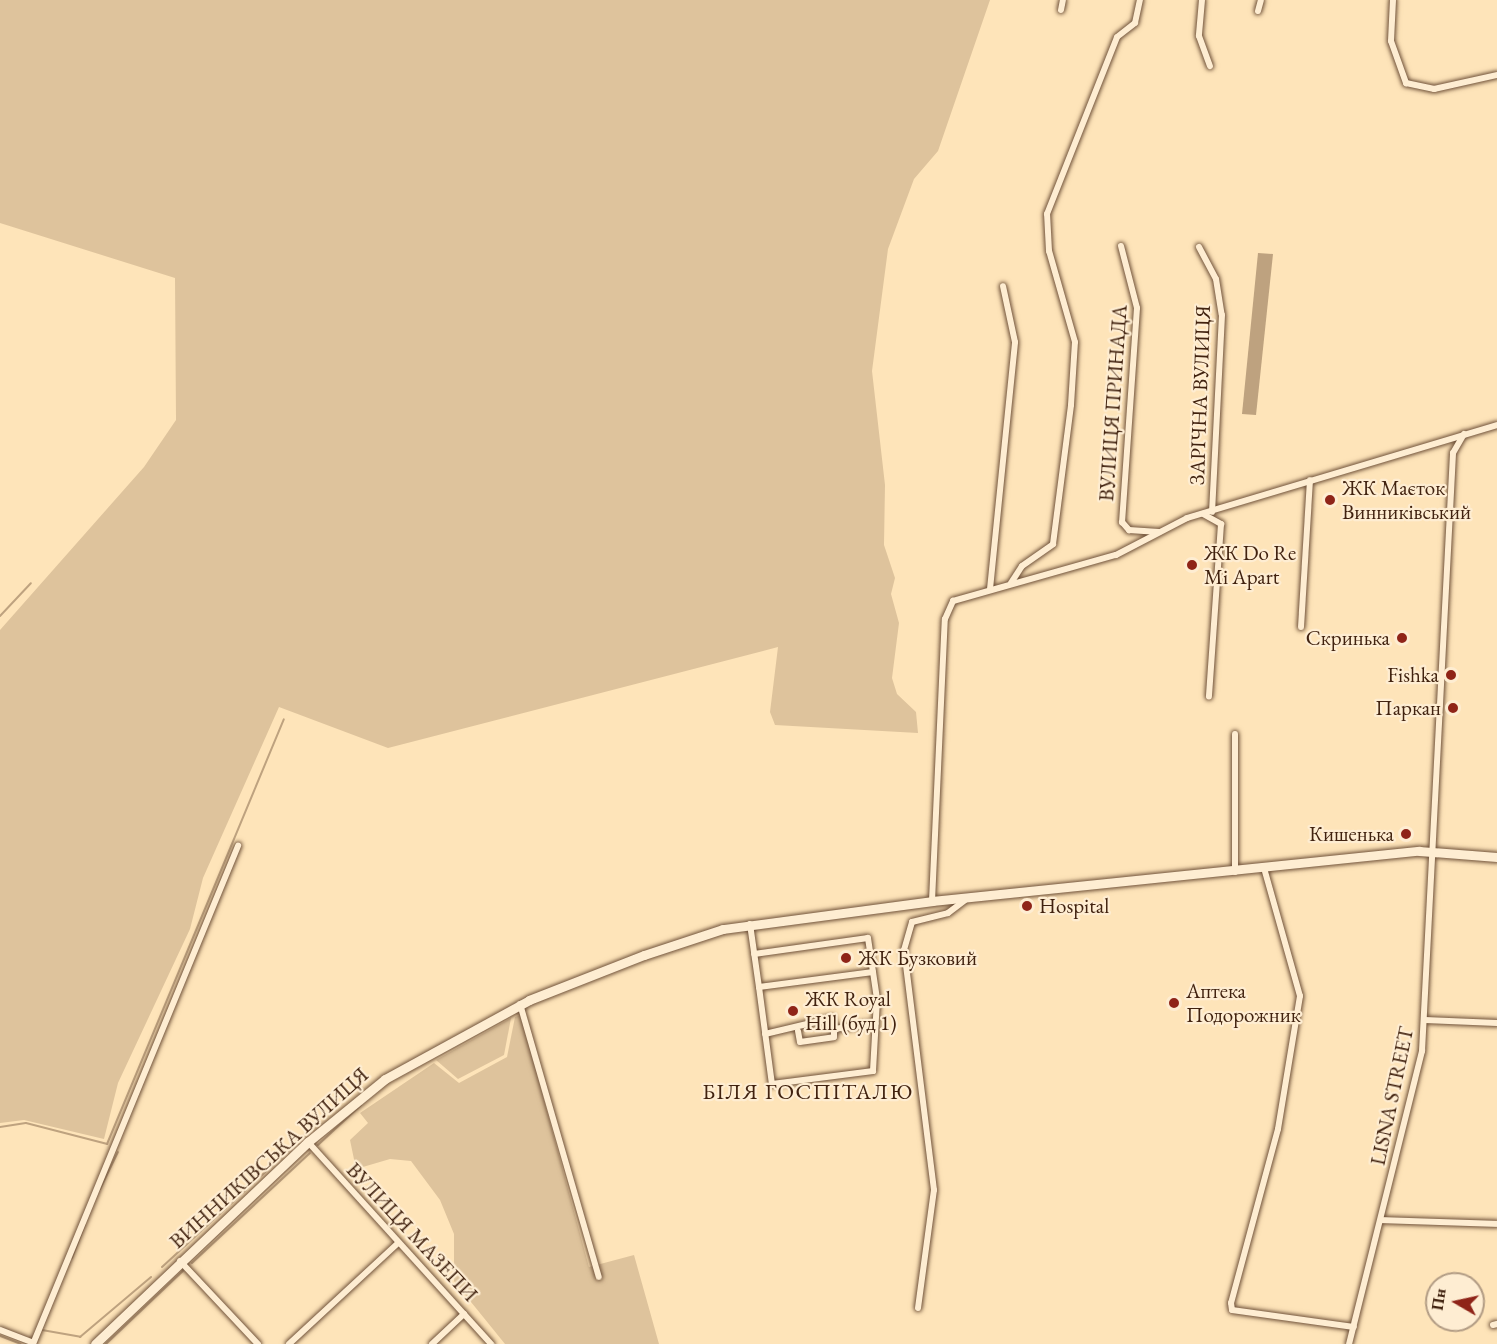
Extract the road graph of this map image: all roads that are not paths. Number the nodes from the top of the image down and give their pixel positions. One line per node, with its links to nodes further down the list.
1 (1063, 0): 6 (street)
2 (1140, 0): 19 (street)
3 (1202, 0): 8 (street)
4 (1261, 0): 7 (street)
5 (1393, 0): 9 (street)
6 (1061, 10)
7 (1258, 10)
8 (1210, 66)
9 (1497, 75)
10 (1122, 246): 18 (street, ВУЛИЦЯ ПРИНАДА)
11 (1199, 247): 16 (street, ЗАРІЧНА ВУЛИЦЯ)
12 (1004, 286): 20 (street)
13 (1497, 425): 14 (street)
14 (1464, 434): 15 (street); 25 (street, LISNA STREET)
15 (1310, 480): 16 (street); 21 (street)
16 (1212, 512): 17 (street)
17 (1203, 514): 18 (street); 22 (street)
18 (1160, 532): 19 (street)
19 (1011, 584): 20 (street)
20 (990, 589): 30 (street)
21 (1301, 627)
22 (1209, 697)
23 (1234, 734): 28 (street)
24 (238, 846): 52 (street)
25 (1432, 850): 26 (main road, ВИННИКІВСЬКА ВУЛИЦЯ); 27 (main road, ВИННИКІВСЬКА ВУЛИЦЯ); 36 (street, LISNA STREET)
26 (1497, 857)
27 (1264, 868): 28 (main road, ВИННИКІВСЬКА ВУЛИЦЯ); 50 (street)
28 (1235, 872): 29 (main road, ВИННИКІВСЬКА ВУЛИЦЯ)
29 (968, 900): 30 (main road, ВИННИКІВСЬКА ВУЛИЦЯ); 48 (street)
30 (932, 901): 31 (main road, ВИННИКІВСЬКА ВУЛИЦЯ)
31 (750, 924): 32 (street); 35 (main road, ВИННИКІВСЬКА ВУЛИЦЯ)
32 (754, 954): 33 (street); 34 (street)
33 (873, 972): 34 (street); 37 (street)
34 (759, 987): 41 (street)
35 (520, 1004): 42 (main road, ВИННИКІВСЬКА ВУЛИЦЯ); 47 (street)
36 (1425, 1020): 38 (street); 43 (street, LISNA STREET)
37 (876, 1023): 39 (street); 41 (street)
38 (1497, 1023)
39 (834, 1029): 40 (street); 40 (street)
40 (798, 1031): 41 (street)
41 (765, 1034)
42 (308, 1142): 45 (street, ВУЛИЦЯ МАЗЕПИ); 46 (main road, ВИННИКІВСЬКА ВУЛИЦЯ)
43 (1382, 1220): 44 (street); 50 (street, LISNA STREET)
44 (1497, 1224)
45 (397, 1244): 49 (street, ВУЛИЦЯ МАЗЕПИ); 55 (street)
46 (180, 1261): 53 (main road, ВИННИКІВСЬКА ВУЛИЦЯ); 54 (street)
47 (599, 1277)
48 (918, 1308)
49 (464, 1314): 56 (street); 57 (street, ВУЛИЦЯ МАЗЕПИ)
50 (1354, 1327): 58 (street, LISNA STREET)
51 (0, 1330): 52 (street)
52 (32, 1343)
53 (95, 1344)
54 (258, 1344)
55 (289, 1344)
56 (432, 1344)
57 (491, 1344)
58 (1349, 1344)

